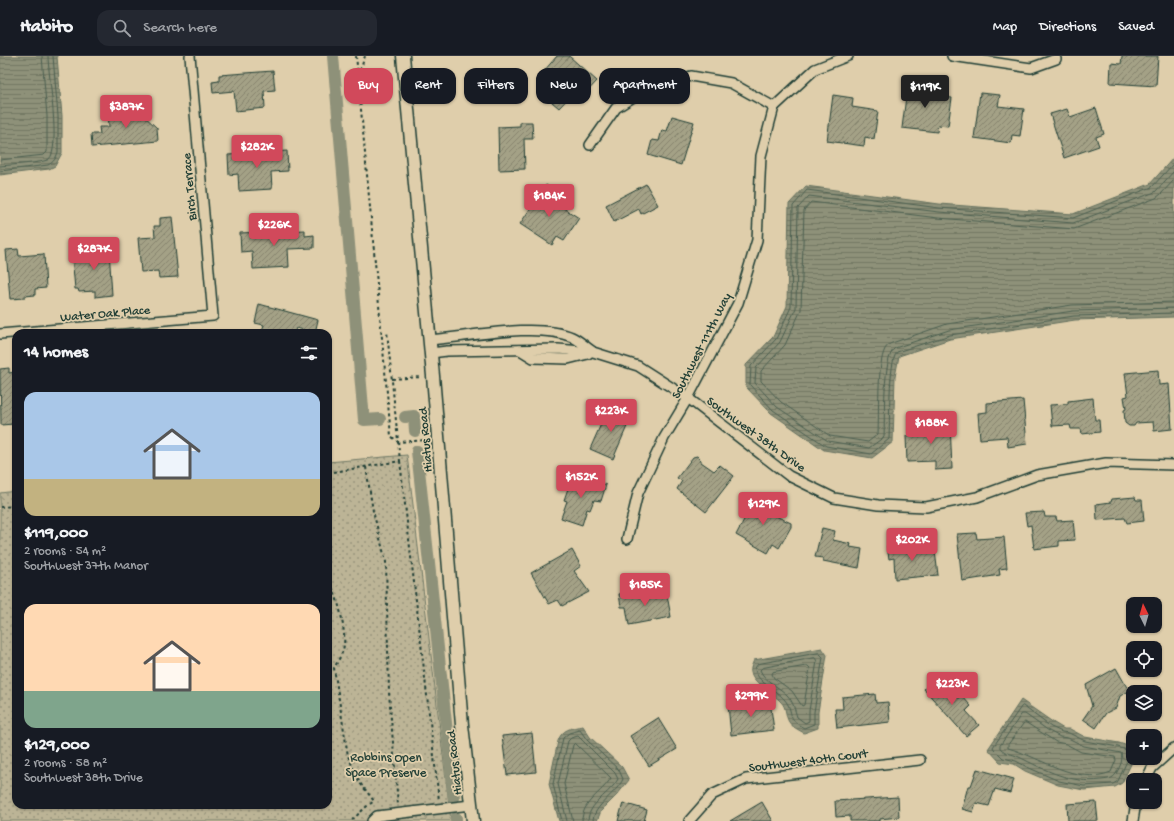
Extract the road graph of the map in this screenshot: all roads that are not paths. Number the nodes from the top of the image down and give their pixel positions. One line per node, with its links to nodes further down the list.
1 (190, 56): 8 (street, Birch Terrace)
2 (403, 56): 12 (street, Hiatus Road)
3 (848, 56): 6 (street)
4 (952, 56): 5 (street)
5 (1056, 59)
6 (774, 107): 7 (street); 15 (street, Southwest 111th Way)
7 (590, 145)
8 (213, 316): 9 (street, Water Oak Place)
9 (59, 329)
10 (12, 333): 11 (street, Water Oak Place)
11 (0, 334)
12 (430, 340): 13 (street, Southwest 38th Drive); 14 (street, Hiatus Road)
13 (593, 352): 14 (street, Southwest 38th Drive); 15 (street, Southwest 38th Drive)
14 (431, 353): 21 (street, Hiatus Road)
15 (688, 398): 16 (street, Southwest 38th Drive); 17 (street, Southwest 111th Way)
16 (1174, 465)
17 (627, 539)
18 (1174, 748): 20 (street)
19 (920, 760): 25 (street, Southwest 40th Court)
20 (1150, 773)
21 (472, 805): 23 (street); 24 (street, Hiatus Road)
22 (1135, 809): 26 (street)
23 (372, 821)
24 (473, 821)
25 (690, 821)
26 (1133, 821)

